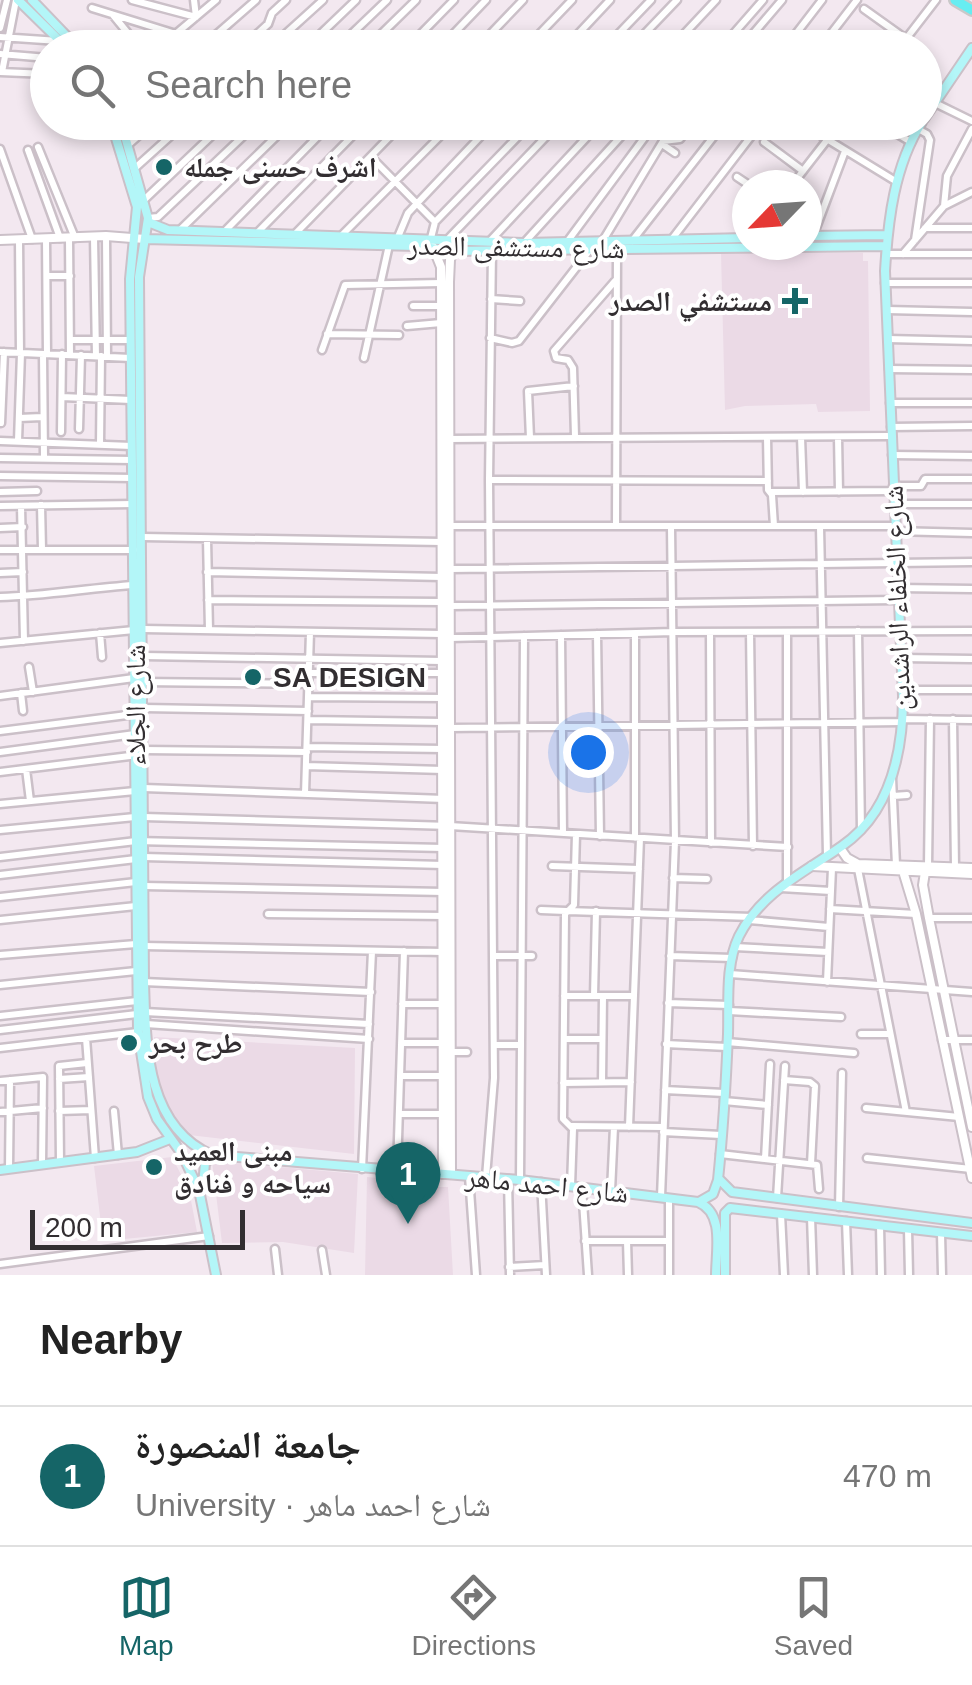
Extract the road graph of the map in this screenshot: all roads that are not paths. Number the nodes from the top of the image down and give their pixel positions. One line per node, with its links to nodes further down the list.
1 (7, 0): 32 (street)
2 (17, 0): 33 (main road); 58 (street)
3 (32, 0): 34 (main road)
4 (132, 0): 31 (street)
5 (194, 0): 31 (street)
6 (216, 0): 31 (street)
7 (256, 0): 38 (street)
8 (286, 0): 39 (street)
9 (324, 0): 40 (street)
10 (356, 0): 41 (street)
11 (387, 0): 42 (street)
12 (416, 0): 43 (street)
13 (454, 0): 44 (street)
14 (486, 0): 45 (street)
15 (523, 0): 46 (street)
16 (572, 0): 47 (street)
17 (610, 0): 48 (street)
18 (650, 0): 49 (street)
19 (677, 0): 50 (street)
20 (716, 0): 51 (street)
21 (763, 0): 52 (street)
22 (782, 0): 53 (street)
23 (822, 0): 54 (street)
24 (857, 0): 55 (street)
25 (936, 0): 57 (street)
26 (955, 0): 29 (main road)
27 (92, 8): 30 (street)
28 (864, 9): 56 (street)
29 (972, 10)
30 (112, 14): 35 (street); 36 (street)
31 (196, 17): 37 (street)
32 (0, 28)
33 (51, 30)
34 (54, 30)
35 (125, 30)
36 (163, 30)
37 (181, 30)
38 (221, 30)
39 (262, 30)
40 (290, 30)
41 (325, 30)
42 (356, 30)
43 (386, 30)
44 (425, 30)
45 (457, 30)
46 (494, 30)
47 (543, 30)
48 (582, 30)
49 (621, 30)
50 (649, 30)
51 (688, 30)
52 (737, 30)
53 (756, 30)
54 (799, 30)
55 (834, 30)
56 (894, 30)
57 (912, 30)
58 (4, 37): 59 (street); 61 (street)
59 (30, 38)
60 (972, 48): 65 (main road, شارع الخلفاء الراشدين)
61 (3, 55): 62 (street); 63 (street)
62 (30, 57)
63 (1, 72): 64 (street)
64 (30, 73)
65 (942, 93)
66 (942, 106): 67 (street)
67 (972, 121)
68 (972, 129): 110 (street)
69 (121, 140): 98 (main road, شارع الجلاء)
70 (125, 140): 98 (main road, شارع الجلاء)
71 (136, 140): 98 (street)
72 (166, 140): 102 (street)
73 (207, 140): 108 (street)
74 (239, 140): 112 (street)
75 (272, 140): 116 (street)
76 (314, 140): 117 (street)
77 (349, 140): 124 (street)
78 (387, 140): 101 (street)
79 (437, 140): 105 (street)
80 (477, 140): 109 (street)
81 (515, 140): 113 (street)
82 (544, 140): 129 (street)
83 (585, 140): 143 (street)
84 (618, 140): 140 (street)
85 (643, 140): 141 (street)
86 (665, 140): 94 (street)
87 (711, 140): 139 (street)
88 (748, 140): 135 (street)
89 (827, 140): 99 (street); 104 (street)
90 (908, 140): 93 (street)
91 (930, 140): 136 (street)
92 (764, 142): 103 (street)
93 (912, 142): 106 (main road, شارع الخلفاء الراشدين)
94 (662, 144): 100 (street); 138 (street)
95 (38, 147): 127 (street)
96 (0, 149): 131 (street)
97 (28, 150): 127 (street)
98 (126, 150): 102 (main road, شارع الجلاء); 132 (main road, شارع الجلاء)
99 (845, 151): 106 (street); 111 (street)
100 (675, 153)
101 (371, 157): 105 (street); 118 (street)
102 (135, 168): 108 (main road, شارع الجلاء)
103 (802, 170)
104 (804, 170)
105 (396, 182): 109 (street); 119 (street)
106 (897, 182): 120 (main road, شارع الخلفاء الراشدين)
107 (972, 192): 110 (street)
108 (145, 199): 112 (main road, شارع الجلاء)
109 (418, 203): 113 (street); 125 (street)
110 (944, 206): 114 (street)
111 (822, 207)
112 (148, 220): 116 (main road, شارع مستشفى الصدر); 132 (main road, شارع الجلاء)
113 (436, 222): 128 (street)
114 (925, 228): 115 (street); 136 (street)
115 (972, 228)
116 (180, 231): 117 (main road, شارع مستشفى الصدر)
117 (224, 232): 124 (main road, شارع مستشفى الصدر)
118 (295, 234): 119 (main road, شارع مستشفى الصدر); 124 (main road, شارع مستشفى الصدر)
119 (342, 235): 125 (main road, شارع مستشفى الصدر)
120 (888, 235): 122 (main road); 146 (main road, شارع الخلفاء الراشدين)
121 (106, 236): 123 (street); 132 (street); 174 (street)
122 (822, 236)
123 (94, 237): 127 (street); 173 (street)
124 (258, 237): 132 (main road, شارع مستشفى الصدر); 142 (main road, شارع مستشفى الصدر)
125 (398, 237): 137 (main road, شارع مستشفى الصدر)
126 (46, 238): 127 (street); 131 (street); 152 (street)
127 (68, 238): 153 (street)
128 (432, 238): 129 (main road, شارع مستشفى الصدر); 137 (main road, شارع مستشفى الصدر); 144 (street)
129 (457, 238): 143 (main road, شارع مستشفى الصدر); 147 (main road)
130 (732, 238): 135 (main road, شارع مستشفى الصدر)
131 (32, 239): 134 (street)
132 (140, 239): 175 (main road, شارع الجلاء); 239 (main road, شارع الجلاء)
133 (0, 240): 134 (street)
134 (18, 240): 179 (street)
135 (671, 240): 139 (main road, شارع مستشفى الصدر)
136 (915, 240): 149 (street)
137 (421, 242): 142 (main road, شارع مستشفى الصدر); 144 (main road, شارع مستشفى الصدر)
138 (602, 242): 139 (main road, شارع مستشفى الصدر); 141 (main road, شارع مستشفى الصدر)
139 (631, 242)
140 (524, 243): 141 (main road, شارع مستشفى الصدر); 143 (main road, شارع مستشفى الصدر)
141 (566, 244)
142 (389, 245): 158 (street)
143 (491, 246): 147 (main road, شارع مستشفى الصدر); 148 (main road, شارع مستشفى الصدر); 159 (street)
144 (436, 250): 147 (main road, شارع مستشفى الصدر); 151 (street)
145 (617, 250): 146 (main road, شارع مستشفى الصدر); 148 (main road, شارع مستشفى الصدر); 154 (street)
146 (886, 250): 149 (street); 155 (main road, شارع الخلفاء الراشدين)
147 (458, 251): 151 (street)
148 (589, 251): 170 (street)
149 (903, 254): 150 (street)
150 (972, 254)
151 (445, 268): 157 (street); 209 (street)
152 (46, 276): 153 (street); 180 (street)
153 (70, 276): 172 (street)
154 (616, 280): 188 (street); 203 (street)
155 (884, 282): 156 (street); 163 (main road, شارع الخلفاء الراشدين)
156 (972, 282)
157 (440, 283): 158 (street); 162 (street)
158 (380, 284): 167 (street); 168 (street)
159 (490, 299): 160 (street); 170 (street)
160 (520, 300)
161 (414, 306): 162 (street)
162 (441, 306): 165 (street)
163 (885, 310): 164 (street); 171 (main road, شارع الخلفاء الراشدين)
164 (972, 312)
165 (441, 323): 166 (street); 252 (street)
166 (407, 326)
167 (328, 334): 168 (street); 177 (street)
168 (369, 335): 169 (street); 185 (street)
169 (398, 335)
170 (490, 338): 207 (street)
171 (886, 339): 176 (street); 186 (main road, شارع الخلفاء الراشدين)
172 (70, 340): 173 (street); 181 (street)
173 (96, 340): 174 (street); 183 (street)
174 (107, 340): 175 (street); 183 (street)
175 (131, 340): 184 (main road, شارع الجلاء)
176 (972, 341)
177 (322, 350)
178 (2, 352): 179 (street); 197 (street)
179 (20, 353): 180 (street); 196 (street)
180 (45, 354): 181 (street); 195 (street)
181 (66, 354): 182 (street); 189 (street)
182 (81, 355): 183 (street); 190 (street)
183 (101, 356): 184 (street); 191 (street)
184 (131, 358): 192 (main road, شارع الجلاء)
185 (364, 358)
186 (888, 370): 187 (street); 193 (main road, شارع الخلفاء الراشدين)
187 (972, 370)
188 (574, 386): 202 (street); 208 (street)
189 (62, 396): 190 (street); 201 (street)
190 (80, 398): 191 (street); 199 (street)
191 (100, 398): 192 (street); 213 (street)
192 (131, 400): 214 (main road, شارع الجلاء)
193 (889, 403): 194 (street); 200 (main road, شارع الخلفاء الراشدين)
194 (972, 403)
195 (43, 418): 196 (street); 212 (street)
196 (18, 420): 197 (street); 211 (street)
197 (0, 423)
198 (972, 426): 200 (street)
199 (79, 429)
200 (890, 431): 204 (street); 215 (main road, شارع الخلفاء الراشدين)
201 (61, 432)
202 (575, 436): 203 (street); 208 (street)
203 (616, 436): 205 (street); 225 (street)
204 (838, 436): 206 (street); 232 (street)
205 (767, 437): 206 (street); 226 (street)
206 (801, 437): 231 (street)
207 (489, 438): 208 (street); 209 (street); 224 (street)
208 (530, 438)
209 (450, 440): 241 (street)
210 (0, 441): 211 (street)
211 (21, 441): 212 (street); 218 (street)
212 (43, 442): 213 (street); 219 (street)
213 (100, 444): 214 (street)
214 (132, 446): 220 (main road, شارع الجلاء)
215 (890, 455): 216 (street); 227 (main road, شارع الخلفاء الراشدين)
216 (972, 456)
217 (2, 458): 218 (street); 221 (street)
218 (24, 458): 219 (street)
219 (44, 458): 220 (street)
220 (132, 460): 222 (main road, شارع الجلاء)
221 (2, 476): 222 (street)
222 (133, 478): 233 (main road, شارع الجلاء)
223 (972, 479): 227 (street)
224 (489, 480): 225 (street); 242 (street)
225 (616, 480): 226 (street); 243 (street)
226 (768, 481): 230 (street)
227 (892, 489): 232 (street); 234 (main road, شارع الخلفاء الراشدين)
228 (37, 491): 229 (street)
229 (0, 492)
230 (771, 492): 231 (street); 244 (street)
231 (804, 492): 232 (street)
232 (840, 492)
233 (133, 504): 236 (street); 239 (main road, شارع الجلاء)
234 (892, 504): 235 (street); 248 (main road, شارع الخلفاء الراشدين)
235 (972, 504)
236 (41, 505): 238 (street); 254 (street)
237 (0, 506): 238 (street)
238 (22, 506): 240 (street)
239 (138, 524): 250 (main road, شارع الجلاء); 256 (main road, شارع الجلاء)
240 (23, 526): 247 (street); 253 (street)
241 (450, 526): 242 (street); 257 (street)
242 (490, 526): 243 (street); 262 (street)
243 (616, 526): 245 (street)
244 (774, 526): 245 (street); 246 (street)
245 (670, 527): 261 (street)
246 (820, 527): 248 (street); 260 (street)
247 (0, 528)
248 (894, 529): 249 (street); 258 (main road, شارع الخلفاء الراشدين)
249 (972, 533)
250 (143, 537): 251 (street); 279 (main road, شارع الجلاء)
251 (206, 539): 252 (street); 265 (street)
252 (442, 542): 257 (street)
253 (23, 549): 254 (street); 255 (street); 264 (street)
254 (42, 549): 256 (street)
255 (0, 550)
256 (134, 550): 268 (main road, شارع الجلاء)
257 (446, 557): 263 (street); 267 (street)
258 (895, 562): 259 (street); 260 (street); 269 (main road, شارع الخلفاء الراشدين)
259 (972, 562)
260 (821, 564): 261 (street); 275 (street)
261 (672, 566): 262 (street); 276 (street)
262 (490, 568): 263 (street); 278 (street)
263 (450, 569): 277 (street)
264 (24, 572): 266 (street); 271 (street)
265 (207, 572): 267 (street); 273 (street)
266 (0, 573)
267 (442, 577): 277 (street)
268 (134, 585): 271 (street); 279 (main road, شارع الجلاء)
269 (896, 588): 270 (street); 274 (main road, شارع الخلفاء الراشدين)
270 (972, 589)
271 (24, 596): 272 (street); 297 (street)
272 (0, 597)
273 (208, 600): 277 (street); 280 (street)
274 (897, 600): 275 (street); 282 (main road, شارع الخلفاء الراشدين)
275 (822, 601): 276 (street); 289 (street)
276 (673, 603): 278 (street); 285 (street)
277 (446, 604): 278 (street); 294 (street)
278 (490, 605): 296 (street)
279 (139, 630): 280 (street); 290 (street); 300 (main road, شارع الجلاء); 308 (main road, شارع الجلاء)
280 (209, 630): 284 (street)
281 (858, 631): 282 (street); 289 (street); 327 (street)
282 (899, 631): 283 (street); 301 (main road, شارع الخلفاء الراشدين)
283 (972, 631)
284 (310, 632): 294 (street); 302 (street)
285 (673, 632): 286 (street); 292 (street); 329 (street)
286 (710, 632): 287 (street); 330 (street)
287 (750, 632): 288 (street); 328 (street)
288 (787, 632): 289 (street); 325 (street)
289 (822, 632): 326 (street)
290 (100, 634): 297 (street); 299 (street)
291 (597, 634): 292 (street); 293 (street); 335 (street)
292 (635, 634): 332 (street)
293 (561, 635): 295 (street); 334 (street)
294 (446, 636): 296 (street); 304 (street); 331 (street)
295 (524, 636): 296 (street); 333 (street)
296 (491, 637): 336 (street)
297 (24, 640): 298 (street)
298 (0, 643)
299 (102, 656)
300 (144, 656): 302 (street); 308 (main road, شارع الجلاء)
301 (901, 658): 303 (street); 310 (main road, شارع الخلفاء الراشدين)
302 (310, 659): 304 (street); 306 (street)
303 (972, 659)
304 (442, 661): 307 (street)
305 (29, 666): 312 (street)
306 (309, 673): 307 (street); 309 (street)
307 (442, 673): 316 (street)
308 (138, 681): 309 (street); 312 (street); 317 (main road, شارع الجلاء); 319 (main road, شارع الجلاء)
309 (309, 684): 315 (street)
310 (903, 690): 311 (street); 324 (main road, شارع الخلفاء الراشدين)
311 (972, 690)
312 (33, 692): 313 (street)
313 (21, 694): 314 (street); 318 (street)
314 (0, 696)
315 (308, 698): 316 (street); 320 (street)
316 (443, 698): 331 (street)
317 (144, 708): 320 (street); 342 (main road, شارع الجلاء)
318 (23, 711)
319 (135, 714): 337 (street); 338 (main road, شارع الجلاء)
320 (308, 715): 331 (street); 340 (street)
321 (930, 719): 322 (street); 324 (street); 384 (street)
322 (953, 720): 323 (street); 379 (street)
323 (972, 720)
324 (902, 721): 327 (street); 347 (main road, شارع الخلفاء الراشدين)
325 (788, 722): 326 (street); 328 (street); 369 (street)
326 (824, 722): 327 (street); 372 (street)
327 (860, 722): 360 (street)
328 (751, 723): 330 (street); 368 (street)
329 (675, 724): 330 (street); 332 (street); 366 (street)
330 (710, 724): 367 (street)
331 (446, 725): 336 (street); 339 (street); 352 (street)
332 (635, 725): 335 (street); 364 (street)
333 (524, 726): 334 (street); 336 (street); 359 (street)
334 (562, 726): 335 (street); 361 (street)
335 (598, 726): 363 (street)
336 (492, 727): 357 (street)
337 (0, 730)
338 (135, 734): 341 (street); 342 (main road, شارع الجلاء)
339 (443, 749): 340 (street); 345 (street)
340 (307, 750): 342 (street); 343 (street)
341 (0, 752)
342 (141, 753): 344 (street); 348 (main road, شارع الجلاء)
343 (306, 766): 345 (street); 349 (street)
344 (26, 769): 346 (street); 353 (street)
345 (443, 770): 352 (street)
346 (0, 772)
347 (892, 777): 351 (street); 360 (main road, شارع الخلفاء الراشدين)
348 (140, 789): 349 (street); 353 (street); 355 (main road, شارع الجلاء)
349 (305, 794): 352 (street)
350 (907, 795): 351 (street)
351 (893, 796): 381 (street)
352 (446, 799): 356 (street)
353 (30, 801): 354 (street)
354 (0, 804)
355 (140, 817): 356 (street); 358 (street); 365 (main road, شارع الجلاء)
356 (447, 825): 357 (street); 370 (street); 414 (street)
357 (493, 828): 359 (street); 417 (street)
358 (0, 830)
359 (523, 830): 361 (street); 418 (street)
360 (861, 830): 371 (main road, شارع الخلفاء الراشدين)
361 (563, 833): 362 (street)
362 (576, 834): 363 (street); 378 (street)
363 (600, 836): 364 (street)
364 (638, 838): 366 (street); 382 (street)
365 (140, 841): 370 (street); 373 (street); 374 (main road, شارع الجلاء)
366 (675, 841): 367 (street); 387 (street)
367 (711, 843): 368 (street)
368 (753, 846): 369 (street)
369 (788, 847): 390 (street)
370 (443, 848): 375 (street)
371 (842, 851): 372 (main road, شارع الخلفاء الراشدين); 380 (street); 381 (street)
372 (828, 856): 377 (main road, شارع الخلفاء الراشدين)
373 (0, 857)
374 (140, 858): 375 (street); 386 (street); 389 (main road, شارع الجلاء)
375 (444, 865): 392 (street)
376 (552, 866): 378 (street)
377 (809, 866): 380 (street); 390 (main road, شارع الخلفاء الراشدين)
378 (576, 867): 382 (street); 397 (street)
379 (955, 867): 384 (street); 385 (street)
380 (832, 868): 383 (street); 391 (street)
381 (900, 868): 383 (street); 384 (street); 403 (street)
382 (639, 869): 400 (street)
383 (858, 869): 399 (street)
384 (927, 869): 385 (street); 405 (street)
385 (972, 871)
386 (0, 874)
387 (674, 878): 388 (street); 401 (street)
388 (707, 880)
389 (140, 884): 392 (street); 393 (street); 394 (main road, شارع الجلاء); 410 (main road, شارع الجلاء)
390 (783, 885): 391 (street); 407 (main road, شارع الخلفاء الراشدين)
391 (830, 891): 395 (street)
392 (444, 892): 404 (street)
393 (0, 897)
394 (136, 906): 408 (street); 410 (main road, شارع الجلاء)
395 (830, 909): 399 (street); 409 (street)
396 (541, 910): 397 (street)
397 (566, 911): 398 (street); 432 (street)
398 (596, 911): 400 (street); 433 (street)
399 (866, 911): 403 (street); 427 (street)
400 (638, 912): 401 (street); 434 (street)
401 (672, 913): 407 (street); 420 (street)
402 (268, 914): 404 (street)
403 (916, 914): 428 (street)
404 (444, 916): 414 (street)
405 (929, 918): 406 (street); 429 (street)
406 (972, 918)
407 (750, 919): 409 (street); 411 (main road, شارع الخلفاء الراشدين)
408 (0, 920)
409 (829, 927): 415 (street)
410 (140, 945): 412 (street); 416 (street); 422 (main road, شارع الجلاء); 424 (main road, شارع الجلاء)
411 (735, 947): 415 (street); 421 (main road, شارع الخلفاء الراشدين)
412 (372, 951): 413 (street); 430 (street)
413 (404, 951): 414 (street); 437 (street)
414 (447, 952): 438 (street); 463 (street)
415 (828, 952): 425 (street)
416 (0, 955)
417 (494, 956): 418 (street); 460 (street)
418 (522, 956): 419 (street); 461 (street)
419 (532, 956)
420 (670, 956): 421 (street); 436 (street)
421 (732, 958): 423 (main road, شارع الخلفاء الراشدين)
422 (136, 971): 426 (street); 435 (main road, شارع الجلاء)
423 (730, 974): 425 (street); 439 (main road, شارع الخلفاء الراشدين)
424 (144, 982): 430 (street); 440 (main road, شارع الجلاء)
425 (827, 982): 427 (street)
426 (0, 985)
427 (881, 986): 428 (street); 448 (street)
428 (931, 989): 429 (street); 453 (street)
429 (944, 990): 431 (street); 454 (street)
430 (371, 992): 444 (street)
431 (972, 992)
432 (564, 996): 433 (street); 451 (street)
433 (598, 996): 434 (street); 452 (street)
434 (634, 996): 478 (street)
435 (137, 1001): 440 (main road, شارع الجلاء); 441 (street)
436 (668, 1002): 439 (street); 458 (street)
437 (402, 1004): 438 (street); 456 (street)
438 (444, 1004): 457 (street)
439 (729, 1008): 442 (street); 459 (main road, شارع الخلفاء الراشدين)
440 (141, 1013): 443 (main road, شارع الجلاء); 444 (street); 445 (street); 446 (main road, شارع الجلاء)
441 (0, 1016)
442 (840, 1017)
443 (146, 1024): 450 (street); 482 (main road, شارع الجلاء)
444 (369, 1024): 450 (street)
445 (0, 1030)
446 (138, 1032): 449 (street); 482 (main road, شارع الجلاء)
447 (861, 1034): 448 (street)
448 (890, 1034): 492 (street)
449 (86, 1038): 462 (street); 466 (street)
450 (369, 1039): 515 (street)
451 (564, 1039): 452 (street); 479 (street)
452 (602, 1039): 477 (street)
453 (942, 1040): 454 (street); 495 (street)
454 (954, 1040): 455 (street); 480 (street)
455 (972, 1040)
456 (401, 1042): 457 (street); 470 (street)
457 (444, 1043): 471 (street)
458 (666, 1044): 459 (street); 481 (street)
459 (727, 1044): 465 (street); 483 (main road, شارع الخلفاء الراشدين)
460 (494, 1045): 461 (street); 521 (street)
461 (521, 1045): 523 (street)
462 (0, 1048)
463 (450, 1052): 464 (street); 518 (street)
464 (467, 1052)
465 (854, 1053)
466 (88, 1063): 472 (street); 473 (street)
467 (770, 1064): 484 (street)
468 (785, 1066): 475 (street)
469 (842, 1073): 532 (street)
470 (400, 1076): 471 (street); 493 (street)
471 (444, 1076): 494 (street)
472 (88, 1077): 473 (street); 487 (street)
473 (59, 1079): 489 (street)
474 (10, 1080): 476 (street); 485 (street); 488 (street)
475 (784, 1080): 510 (street); 513 (street)
476 (0, 1082)
477 (602, 1082): 478 (street); 479 (street)
478 (630, 1082): 498 (street)
479 (563, 1083): 496 (street)
480 (968, 1085): 499 (street)
481 (664, 1090): 483 (street); 500 (street)
482 (152, 1096): 502 (main road, شارع الجلاء); 503 (main road, شارع الجلاء)
483 (724, 1097): 484 (street); 501 (main road, شارع الخلفاء الراشدين)
484 (768, 1105): 509 (street)
485 (43, 1108): 488 (street); 512 (street)
486 (866, 1108): 492 (street)
487 (91, 1110): 489 (street); 507 (street)
488 (10, 1111): 491 (street); 514 (street)
489 (59, 1111): 511 (street)
490 (114, 1111): 505 (street)
491 (0, 1112)
492 (906, 1112): 495 (street)
493 (399, 1114): 494 (street); 516 (street)
494 (443, 1114): 518 (street)
495 (959, 1117): 517 (street)
496 (572, 1126): 497 (street); 525 (street)
497 (614, 1127): 498 (street); 528 (street)
498 (629, 1127): 500 (street)
499 (972, 1127)
500 (663, 1130): 501 (street); 529 (street)
501 (722, 1134): 504 (main road, شارع الخلفاء الراشدين)
502 (170, 1139): 505 (main road); 527 (main road, شارع الجلاء)
503 (198, 1147): 506 (main road, شارع احمد ماهر)
504 (720, 1154): 509 (street); 520 (main road, شارع الخلفاء الراشدين)
505 (118, 1155): 507 (main road)
506 (216, 1155): 515 (main road, شارع احمد ماهر); 527 (main road)
507 (95, 1158): 511 (main road)
508 (868, 1158): 517 (street)
509 (765, 1159): 510 (street)
510 (779, 1161): 513 (street); 530 (street)
511 (60, 1162): 512 (main road)
512 (42, 1164): 514 (main road)
513 (811, 1164): 526 (street)
514 (5, 1169)
515 (362, 1170): 516 (main road, شارع احمد ماهر)
516 (397, 1172): 518 (main road, شارع احمد ماهر)
517 (971, 1172)
518 (447, 1174): 519 (main road, شارع احمد ماهر)
519 (469, 1176): 521 (main road, شارع احمد ماهر); 553 (street)
520 (719, 1176): 530 (main road); 531 (main road, شارع الخلفاء الراشدين)
521 (486, 1177): 522 (main road, شارع احمد ماهر)
522 (508, 1179): 523 (main road, شارع احمد ماهر); 549 (street)
523 (520, 1180): 524 (main road, شارع احمد ماهر)
524 (541, 1182): 525 (main road, شارع احمد ماهر); 548 (street)
525 (577, 1187): 528 (main road, شارع احمد ماهر); 544 (street)
526 (819, 1189)
527 (199, 1190): 540 (main road, شارع الجلاء)
528 (610, 1191): 529 (main road, شارع احمد ماهر)
529 (665, 1198): 531 (main road, شارع احمد ماهر); 543 (street)
530 (777, 1198): 532 (main road)
531 (698, 1202): 558 (main road, شارع احمد ماهر)
532 (839, 1207): 536 (main road)
533 (781, 1212): 534 (main road); 559 (main road); 560 (street)
534 (810, 1216): 535 (main road); 561 (street)
535 (846, 1221): 537 (main road); 562 (street)
536 (972, 1223)
537 (880, 1225): 538 (main road); 563 (street)
538 (908, 1229): 539 (main road); 564 (street)
539 (941, 1232): 541 (main road); 565 (street)
540 (210, 1236): 547 (street); 550 (main road, شارع الجلاء)
541 (972, 1236)
542 (627, 1241): 543 (street); 544 (street); 556 (street)
543 (669, 1241): 557 (street)
544 (585, 1242): 555 (street)
545 (274, 1250): 551 (street)
546 (322, 1250): 552 (street)
547 (0, 1264)
548 (545, 1265): 549 (street); 554 (street)
549 (510, 1271)
550 (216, 1275)
551 (278, 1275)
552 (326, 1275)
553 (476, 1275)
554 (546, 1275)
555 (588, 1275)
556 (628, 1275)
557 (669, 1275)
558 (716, 1275)
559 (725, 1275)
560 (784, 1275)
561 (813, 1275)
562 (848, 1275)
563 (881, 1275)
564 (909, 1275)
565 (942, 1275)

